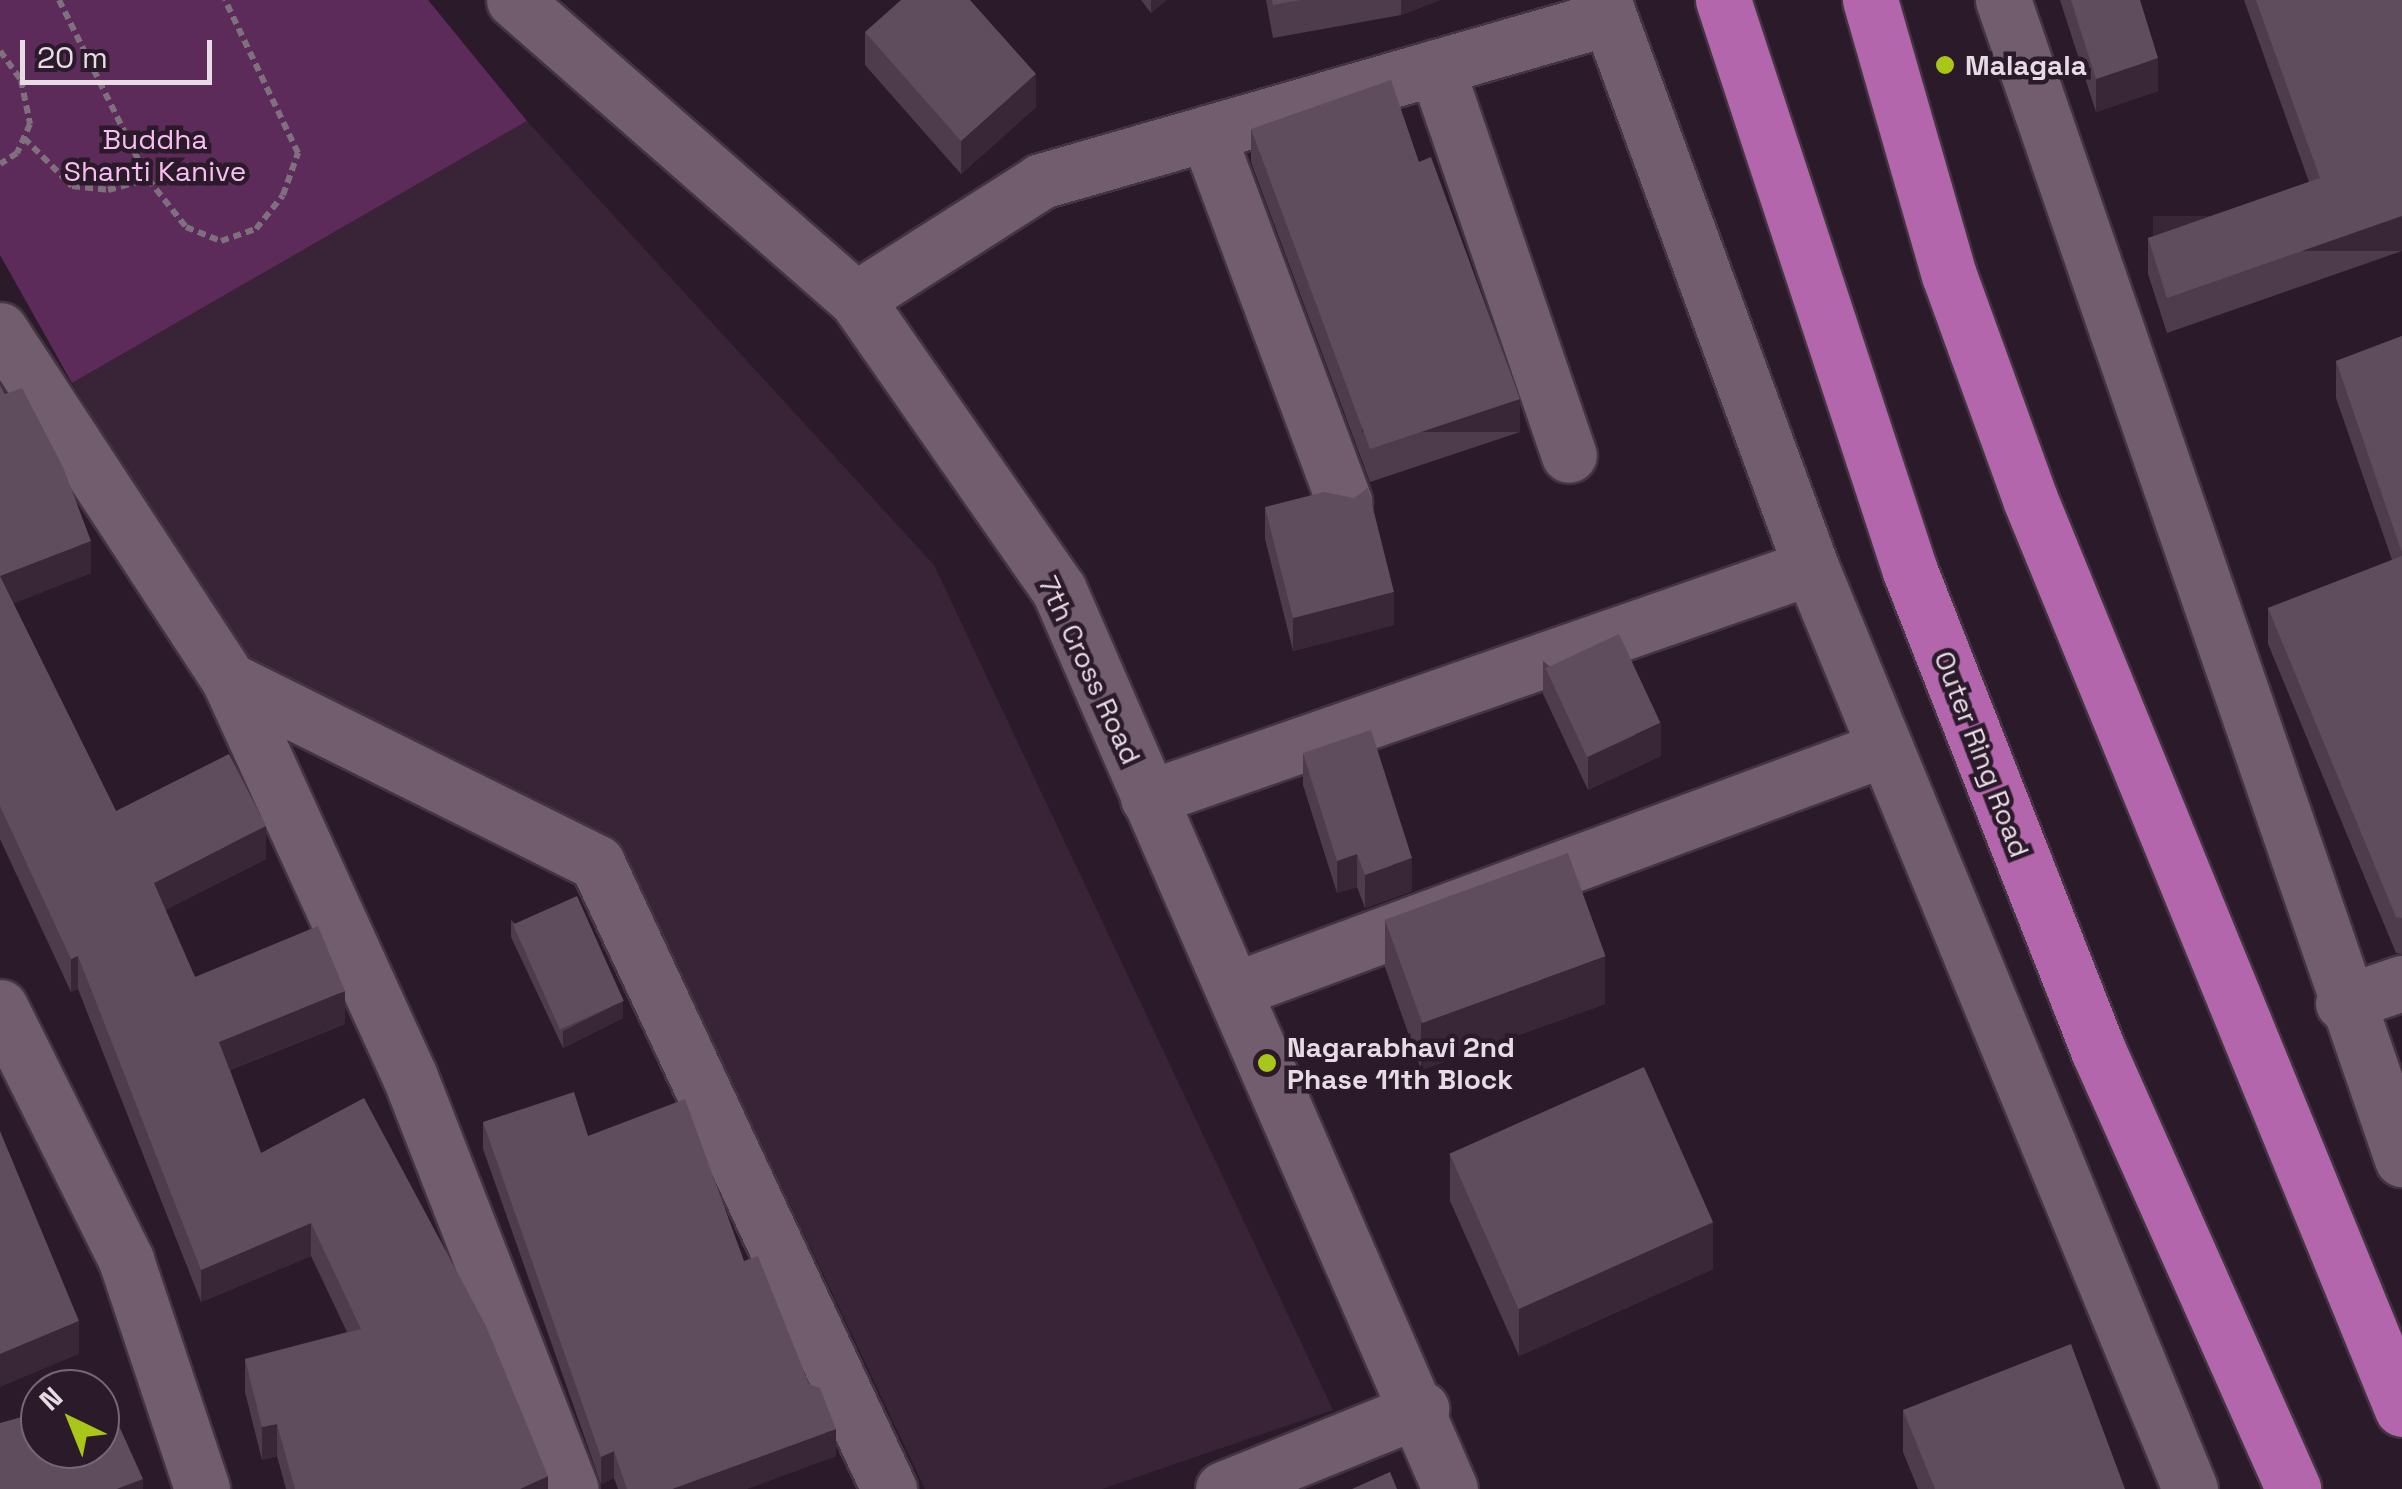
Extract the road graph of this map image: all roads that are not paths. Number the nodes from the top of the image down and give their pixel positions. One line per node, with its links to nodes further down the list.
1 (1723, 0): 29 (highway, Outer Ring Road)
2 (1870, 0): 22 (highway)
3 (2003, 0): 18 (street)
4 (526, 4): 8 (street, 7th Cross Road)
5 (1604, 9): 6 (street); 12 (street)
6 (1436, 67): 7 (street); 10 (street)
7 (1208, 133): 8 (street); 11 (street)
8 (856, 298): 15 (street, 7th Cross Road)
9 (0, 330): 13 (street)
10 (1569, 455)
11 (1344, 501)
12 (1812, 567): 14 (street); 15 (street)
13 (229, 680): 24 (street); 25 (street)
14 (1886, 748): 17 (street); 28 (street)
15 (1148, 798): 17 (street, 7th Cross Road)
16 (2402, 983): 18 (street)
17 (1234, 990): 21 (street, 7th Cross Road)
18 (2343, 1003): 20 (street)
19 (0, 1006): 23 (street)
20 (2402, 1159)
21 (1421, 1409): 26 (street); 27 (street, 7th Cross Road)
22 (2402, 1409)
23 (202, 1489)
24 (572, 1489)
25 (889, 1489)
26 (1224, 1489)
27 (1450, 1489)
28 (2190, 1489)
29 (2293, 1489)

